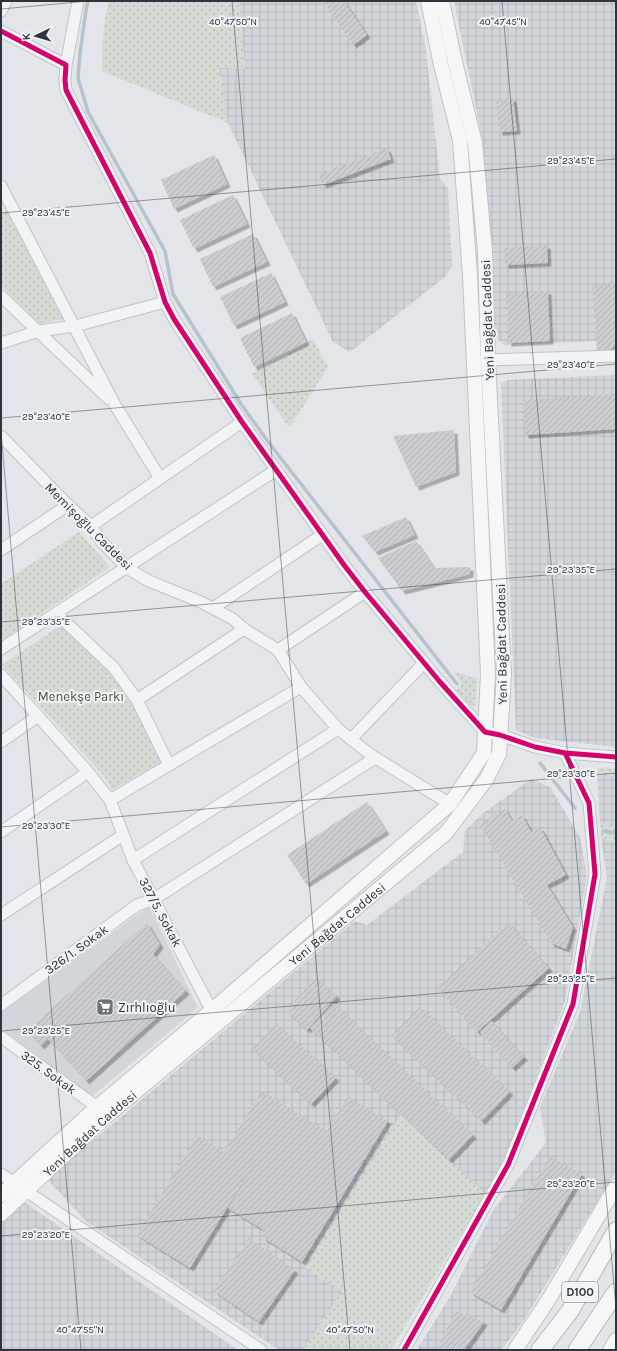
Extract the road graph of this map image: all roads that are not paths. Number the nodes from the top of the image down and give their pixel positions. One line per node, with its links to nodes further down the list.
1 (6, 1): 5 (street)
2 (78, 1): 7 (street)
3 (428, 1): 38 (main road, Yeni Bağdat Caddesi)
4 (442, 1): 15 (main road, Yeni Bağdat Caddesi)
5 (1, 11)
6 (1, 31): 7 (street)
7 (66, 65): 10 (street)
8 (3, 195): 11 (street)
9 (1, 296): 12 (street)
10 (165, 302): 11 (street); 17 (street)
11 (75, 326): 12 (street); 16 (street)
12 (39, 331): 13 (street); 16 (street)
13 (1, 343)
14 (616, 356): 15 (street)
15 (488, 360): 39 (main road, Yeni Bağdat Caddesi)
16 (115, 405): 20 (street)
17 (242, 422): 19 (street); 20 (street)
18 (1, 436): 21 (street, Memişoğlu Caddesi)
19 (276, 470): 23 (street); 25 (street)
20 (160, 478): 22 (street)
21 (68, 505): 22 (street, Memişoğlu Caddesi); 24 (street)
22 (91, 526): 25 (street, Memişoğlu Caddesi)
23 (322, 535): 26 (street); 27 (street)
24 (1, 550)
25 (127, 568): 27 (street, Memişoğlu Caddesi); 28 (street)
26 (365, 592): 31 (street); 32 (street)
27 (213, 608): 29 (street, Memişoğlu Caddesi)
28 (56, 613): 30 (street); 35 (street)
29 (244, 629): 31 (street, Memişoğlu Caddesi); 35 (street)
30 (1, 649)
31 (278, 650): 34 (street, Memişoğlu Caddesi)
32 (424, 663): 38 (street); 40 (street)
33 (1, 675): 36 (street, 327/5. Sokak)
34 (301, 687): 37 (street, Memişoğlu Caddesi); 45 (street)
35 (137, 700): 45 (street)
36 (38, 716): 41 (street); 46 (street, 327/5. Sokak)
37 (338, 728): 40 (street, Memişoğlu Caddesi); 51 (street)
38 (485, 732): 39 (street); 48 (main road, Yeni Bağdat Caddesi)
39 (500, 735): 42 (street); 55 (main road, Yeni Bağdat Caddesi)
40 (351, 739): 44 (street, Memişoğlu Caddesi)
41 (1, 742)
42 (565, 753): 43 (street); 67 (street)
43 (616, 757)
44 (375, 758): 48 (street, Memişoğlu Caddesi); 52 (street, 326/1. Sokak)
45 (169, 765): 47 (street)
46 (88, 772): 47 (street, 327/5. Sokak); 49 (street)
47 (110, 800): 50 (street, 327/5. Sokak)
48 (450, 804): 55 (main road, Yeni Bağdat Caddesi)
49 (1, 832)
50 (123, 835): 51 (street, 327/5. Sokak); 53 (street)
51 (133, 860): 52 (street, 327/5. Sokak)
52 (154, 899): 54 (street, 326/1. Sokak); 55 (street, 327/5. Sokak)
53 (1, 915)
54 (1, 1005)
55 (215, 1016): 57 (main road, Yeni Bağdat Caddesi); 60 (main road, Yeni Bağdat Caddesi)
56 (1, 1037): 57 (street, 325. Sokak)
57 (97, 1107): 60 (main road, Yeni Bağdat Caddesi)
58 (1, 1174): 60 (street)
59 (616, 1186): 68 (main road)
60 (19, 1187): 61 (main road, Yeni Bağdat Caddesi); 62 (main road, Yeni Bağdat Caddesi); 66 (street)
61 (1, 1195)
62 (1, 1214)
63 (616, 1231): 69 (highway, D100)
64 (616, 1292): 70 (highway, D100)
65 (616, 1340): 71 (main road)
66 (261, 1350)
67 (404, 1350)
68 (515, 1350)
69 (540, 1350)
70 (577, 1350)
71 (610, 1350)

